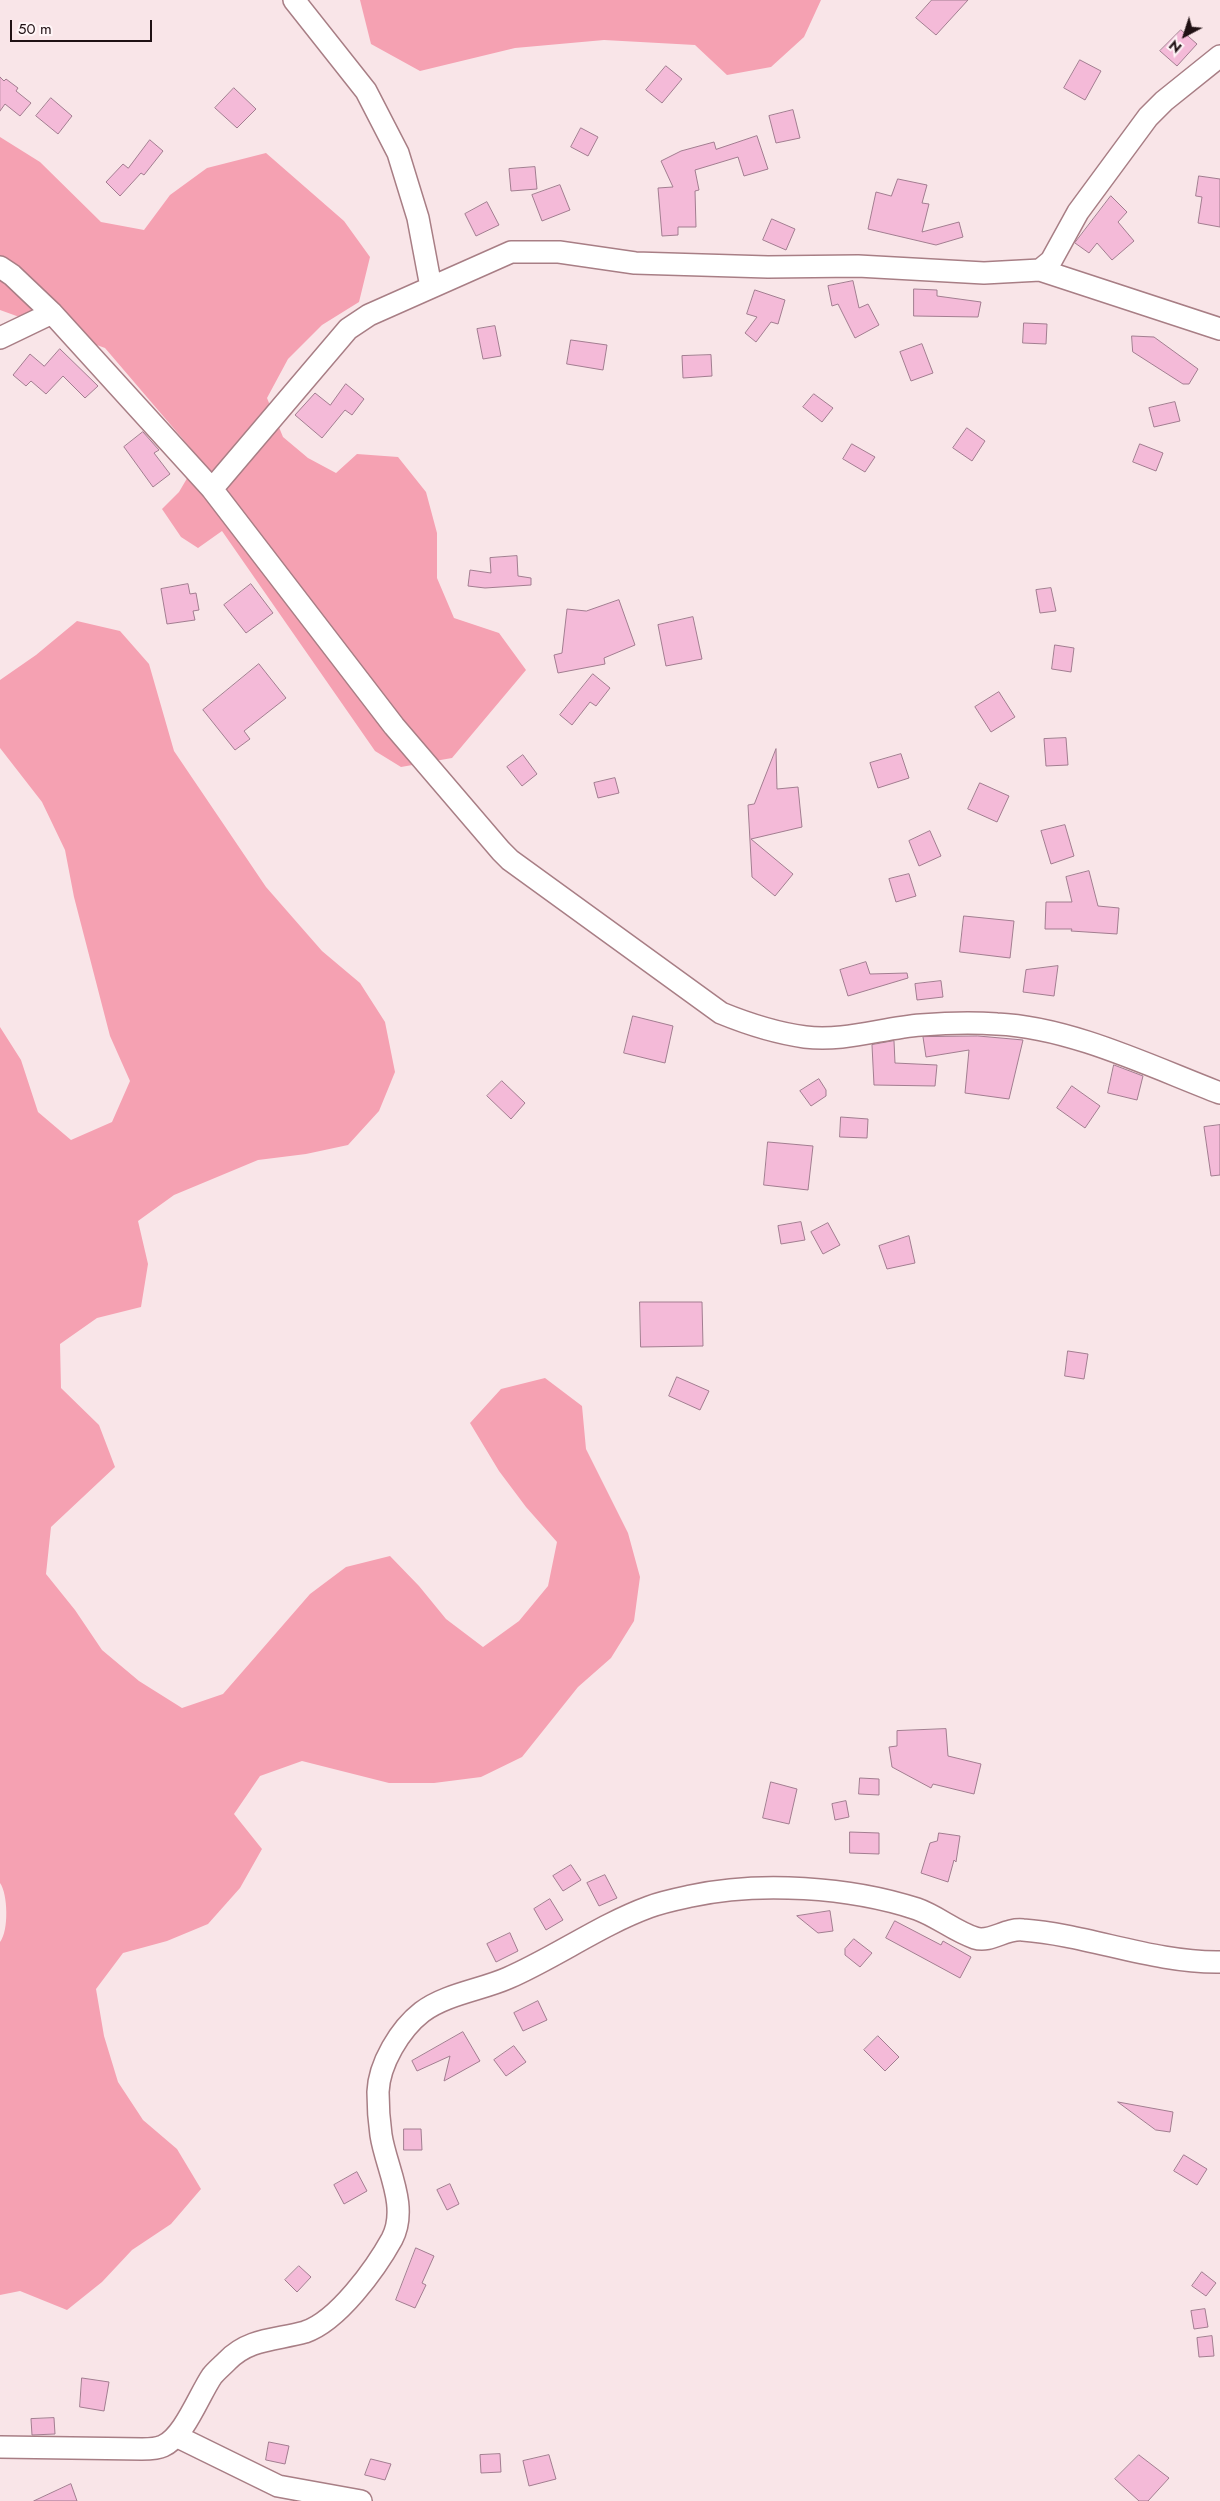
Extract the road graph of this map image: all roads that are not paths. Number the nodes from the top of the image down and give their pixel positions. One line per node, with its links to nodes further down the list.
1 (294, 0): 5 (street)
2 (1220, 56): 4 (street)
3 (0, 267): 6 (street)
4 (1040, 270): 5 (street); 7 (street)
5 (431, 287): 9 (street)
6 (52, 313): 8 (street); 9 (street)
7 (1220, 329)
8 (0, 338)
9 (212, 489): 10 (street)
10 (1220, 1093)
11 (1220, 1962): 12 (street)
12 (176, 2436): 13 (street); 14 (street)
13 (0, 2447)
14 (361, 2501)

